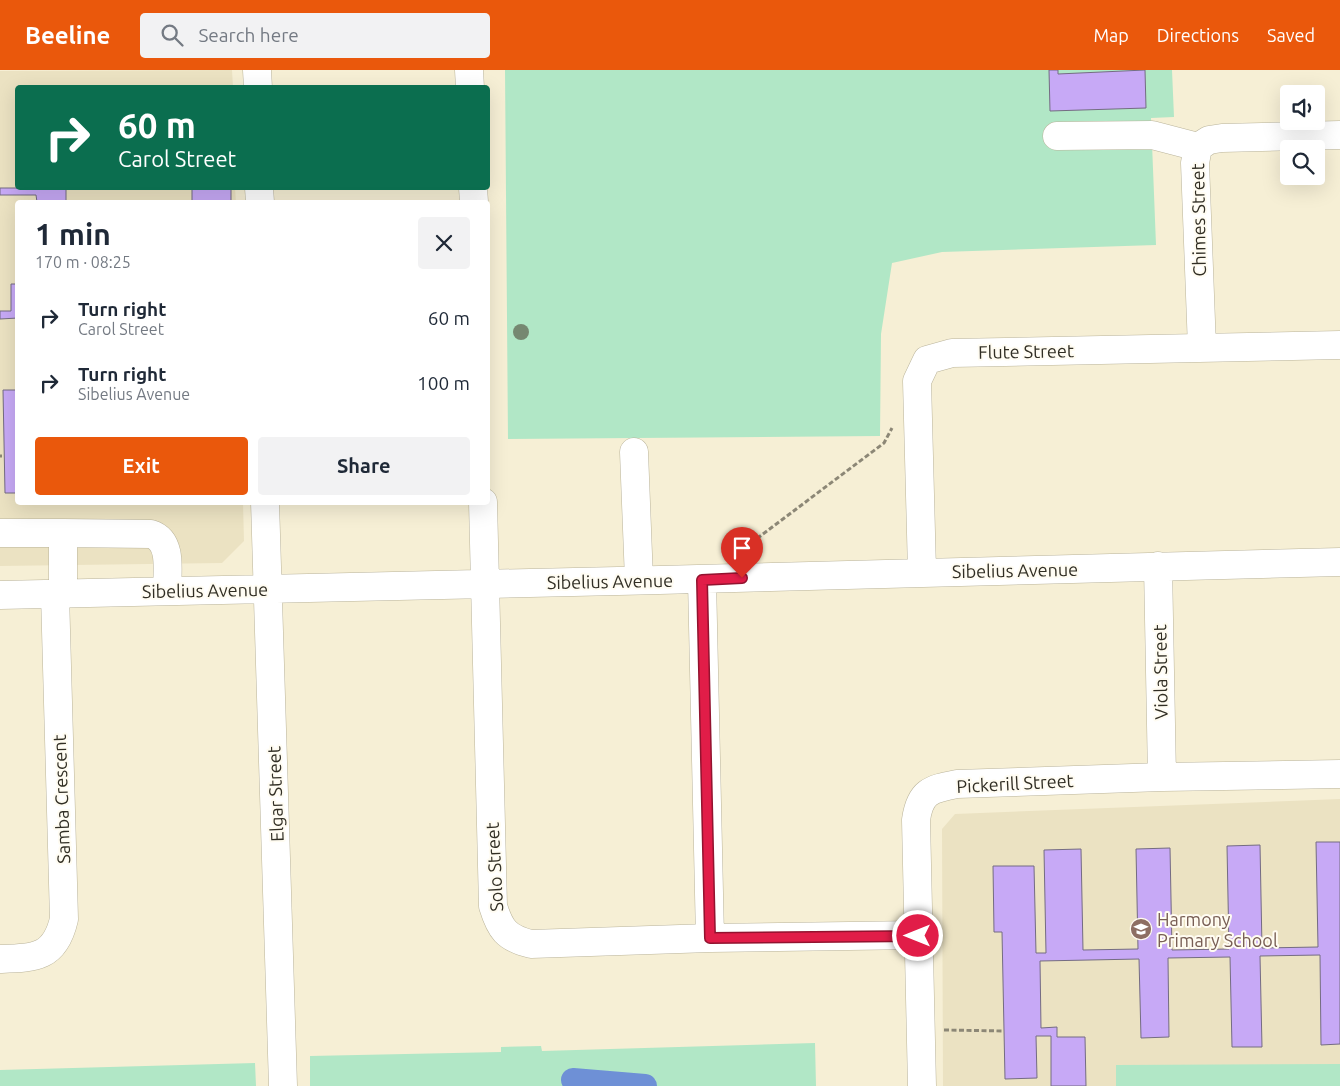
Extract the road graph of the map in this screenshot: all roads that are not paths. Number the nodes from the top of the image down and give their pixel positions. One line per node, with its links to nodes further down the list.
1 (258, 70): 3 (street)
2 (469, 70): 4 (street)
3 (258, 85)
4 (470, 85)
5 (1340, 135): 7 (street, Chimes Street)
6 (1057, 136): 7 (street)
7 (1198, 147): 9 (street, Chimes Street)
8 (1340, 345): 9 (street, Flute Street)
9 (1202, 348): 17 (street, Flute Street)
10 (634, 452): 18 (street)
11 (265, 505): 21 (street, Elgar Street)
12 (483, 505): 20 (street, Solo Street)
13 (0, 533): 14 (street)
14 (62, 533): 22 (street); 23 (street, Samba Crescent)
15 (1340, 562): 16 (street, Sibelius Avenue)
16 (1158, 566): 17 (street, Sibelius Avenue); 26 (street, Viola Street)
17 (922, 571): 19 (street, Sibelius Avenue)
18 (638, 580): 19 (street, Sibelius Avenue); 20 (street, Sibelius Avenue)
19 (702, 580): 28 (street)
20 (486, 584): 21 (street, Sibelius Avenue); 28 (street, Solo Street)
21 (269, 589): 22 (street, Sibelius Avenue); 30 (street, Elgar Street)
22 (167, 591): 23 (street, Sibelius Avenue)
23 (59, 594): 24 (street, Sibelius Avenue); 29 (street, Samba Crescent)
24 (0, 595)
25 (1340, 774): 26 (street, Pickerill Street)
26 (1162, 777): 27 (street, Pickerill Street)
27 (918, 936): 28 (street, Solo Street); 31 (street, Pickerill Street)
28 (710, 938)
29 (0, 959)
30 (283, 1086)
31 (922, 1086)

